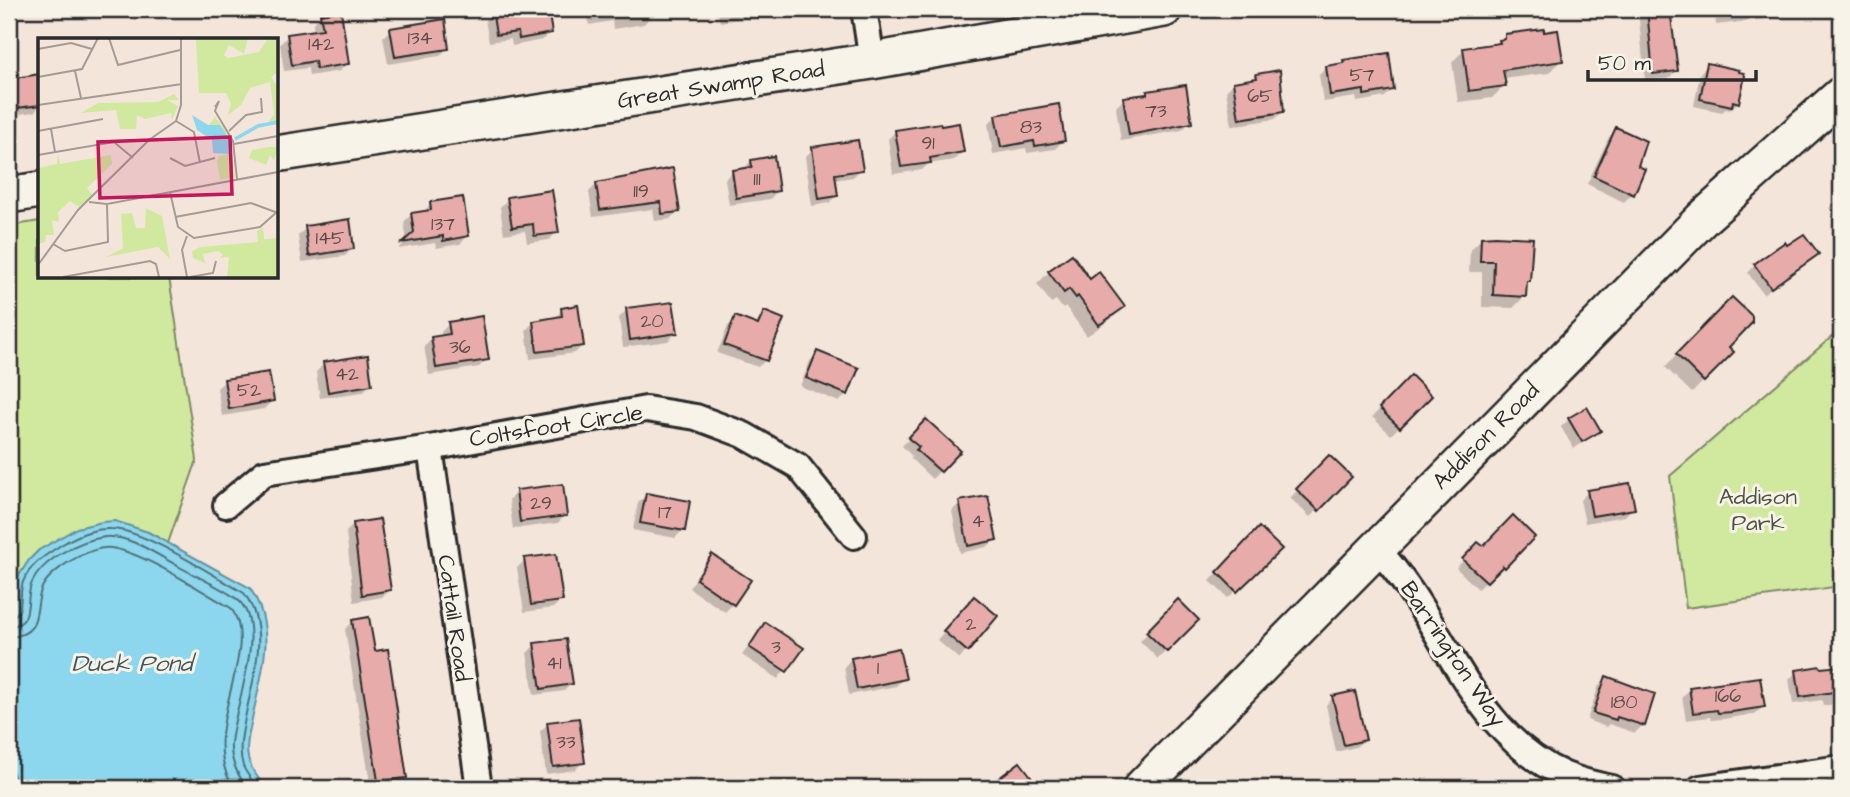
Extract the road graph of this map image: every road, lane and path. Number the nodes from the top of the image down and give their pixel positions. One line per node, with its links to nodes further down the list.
1 (864, 9): 3 (street)
2 (1164, 9): 3 (main road, Great Swamp Road)
3 (872, 61): 5 (main road, Great Swamp Road)
4 (1841, 95): 11 (main road, Addison Road)
5 (278, 154)
6 (38, 190): 7 (main road)
7 (9, 195)
8 (430, 448): 9 (street, Coltsfoot Circle); 10 (street, Coltsfoot Circle); 13 (street, Cattail Road)
9 (226, 505)
10 (854, 536)
11 (1376, 548): 14 (main road, Addison Road); 15 (street, Barrington Way)
12 (1841, 768): 16 (street)
13 (479, 788)
14 (1141, 788)
15 (1612, 788)
16 (1700, 788)

